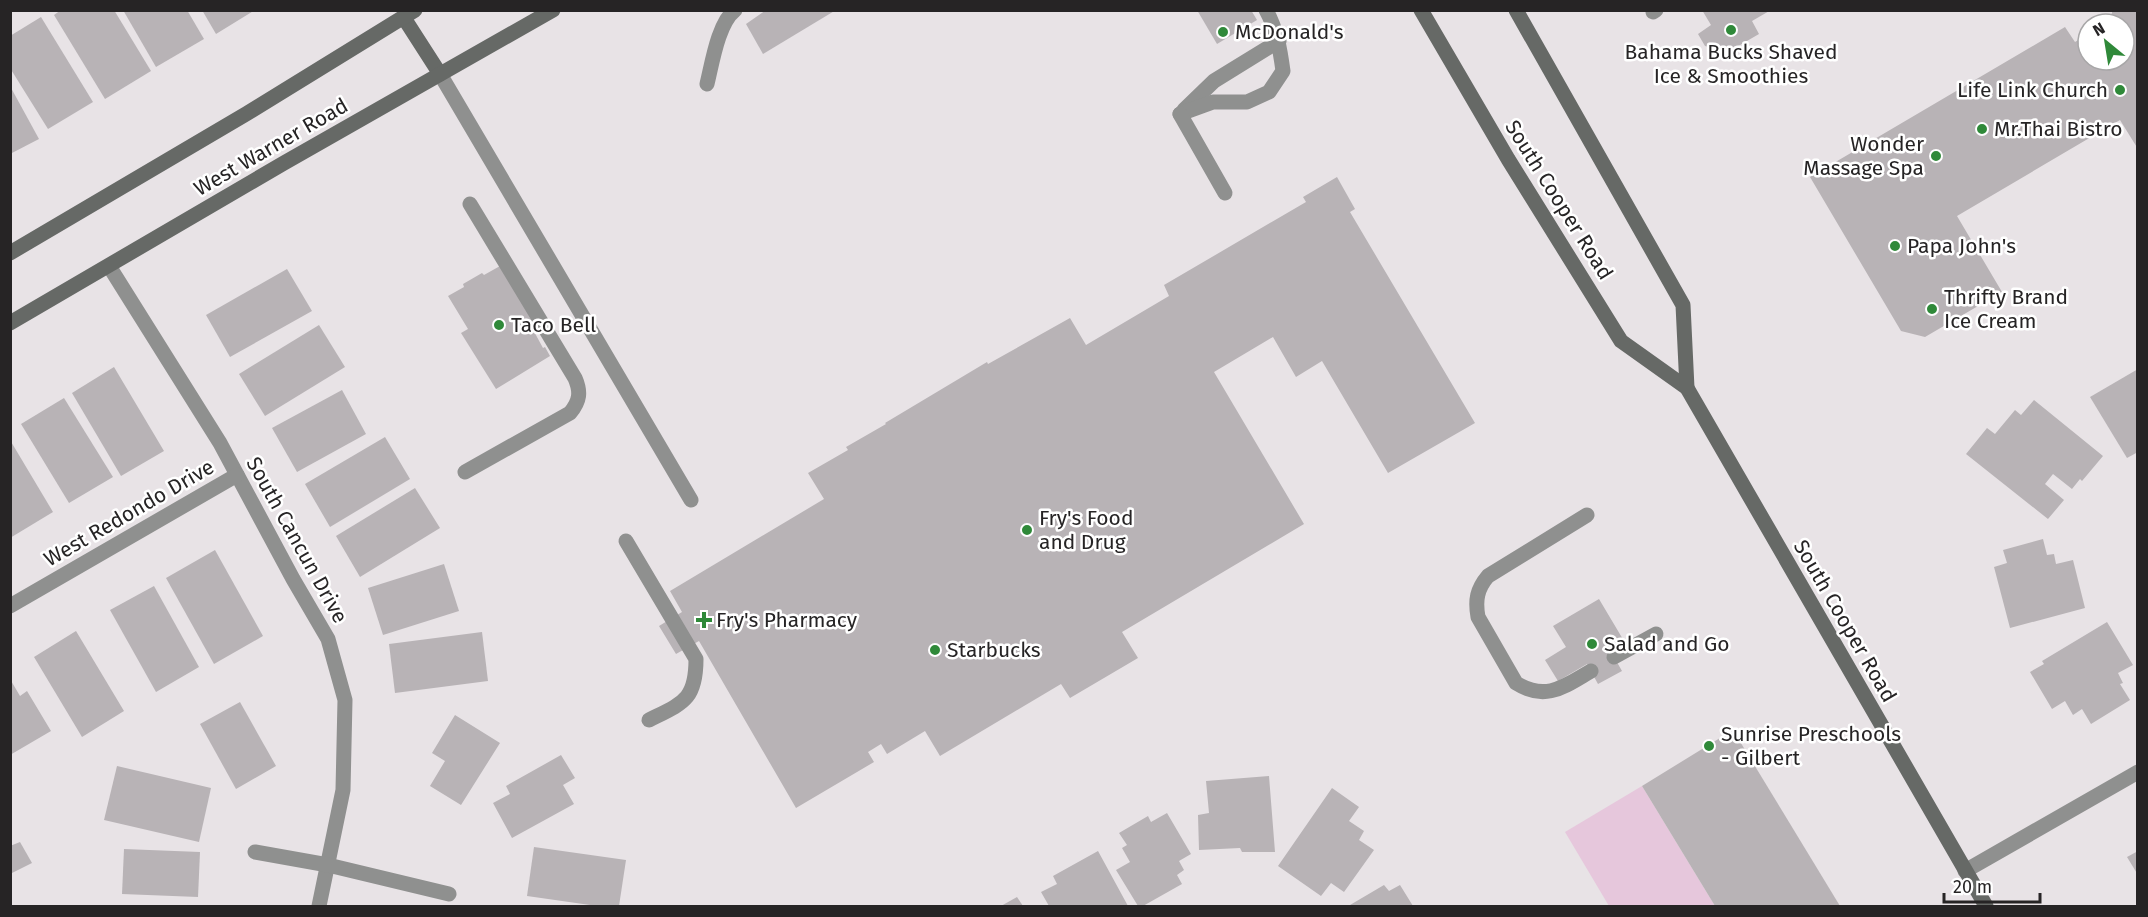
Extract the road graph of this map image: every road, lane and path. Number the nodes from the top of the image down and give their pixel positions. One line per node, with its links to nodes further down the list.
1 (553, 10): 8 (main road, West Warner Road)
2 (735, 10): 9 (street)
3 (1266, 10): 7 (street)
4 (1421, 10): 16 (main road, South Cooper Road)
5 (1516, 10): 16 (main road, South Cooper Road)
6 (410, 14): 8 (main road); 13 (main road, West Warner Road)
7 (1279, 41): 10 (street); 10 (street)
8 (440, 74): 14 (main road, West Warner Road); 19 (street)
9 (706, 84)
10 (1180, 114): 11 (street)
11 (1225, 193)
12 (470, 204): 17 (street)
13 (10, 253)
14 (109, 266): 15 (main road, West Warner Road); 18 (street, South Cancun Drive)
15 (10, 323)
16 (1687, 388): 30 (main road, South Cooper Road)
17 (465, 472)
18 (237, 475): 22 (street, West Redondo Drive); 29 (street, South Cancun Drive)
19 (691, 500)
20 (1587, 515): 25 (street)
21 (626, 541): 26 (street)
22 (10, 606)
23 (1656, 634): 24 (street)
24 (1614, 657)
25 (1591, 671)
26 (649, 720)
27 (2138, 772): 30 (street)
28 (255, 852): 29 (street)
29 (328, 865): 31 (street); 32 (street, South Cancun Drive)
30 (1965, 871): 33 (main road, South Cooper Road)
31 (449, 894)
32 (319, 906)
33 (1986, 906)

